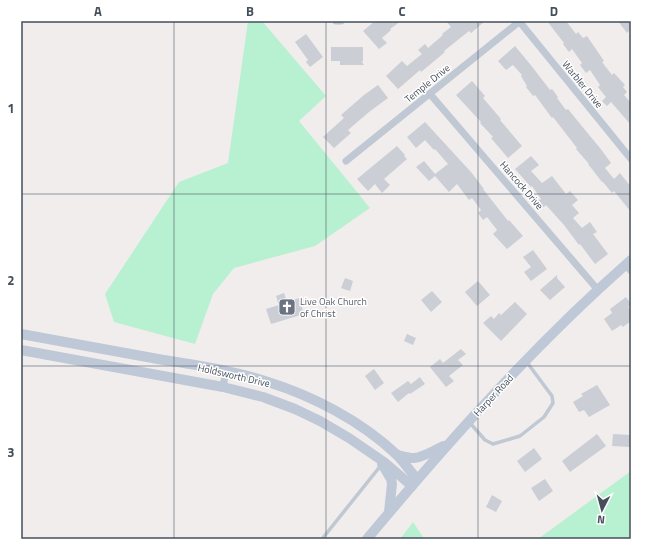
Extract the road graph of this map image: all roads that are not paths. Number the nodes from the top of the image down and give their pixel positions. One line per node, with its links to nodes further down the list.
1 (336, 21): 2 (street)
2 (341, 21)
3 (520, 21): 4 (street, Temple Drive); 5 (street, Warbler Drive)
4 (430, 94): 6 (street, Temple Drive); 8 (street, Hancock Drive)
5 (631, 159)
6 (346, 161)
7 (629, 266): 8 (main road, Harper Road)
8 (598, 290): 11 (main road, Harper Road)
9 (21, 334): 12 (main road, Holdsworth Drive)
10 (21, 350): 13 (main road, Holdsworth Drive)
11 (525, 360): 14 (main road, Harper Road); 14 (lane)
12 (226, 371): 13 (street); 16 (main road, Holdsworth Drive)
13 (223, 387): 17 (main road, Holdsworth Drive)
14 (468, 422): 15 (main road, Harper Road)
15 (449, 443): 16 (main road); 18 (main road, Harper Road)
16 (397, 455): 18 (main road, Holdsworth Drive)
17 (381, 461): 18 (main road, Holdsworth Drive); 19 (main road); 20 (lane)
18 (415, 483): 19 (main road, Harper Road)
19 (389, 512): 21 (main road, Harper Road)
20 (322, 539)
21 (367, 539)

